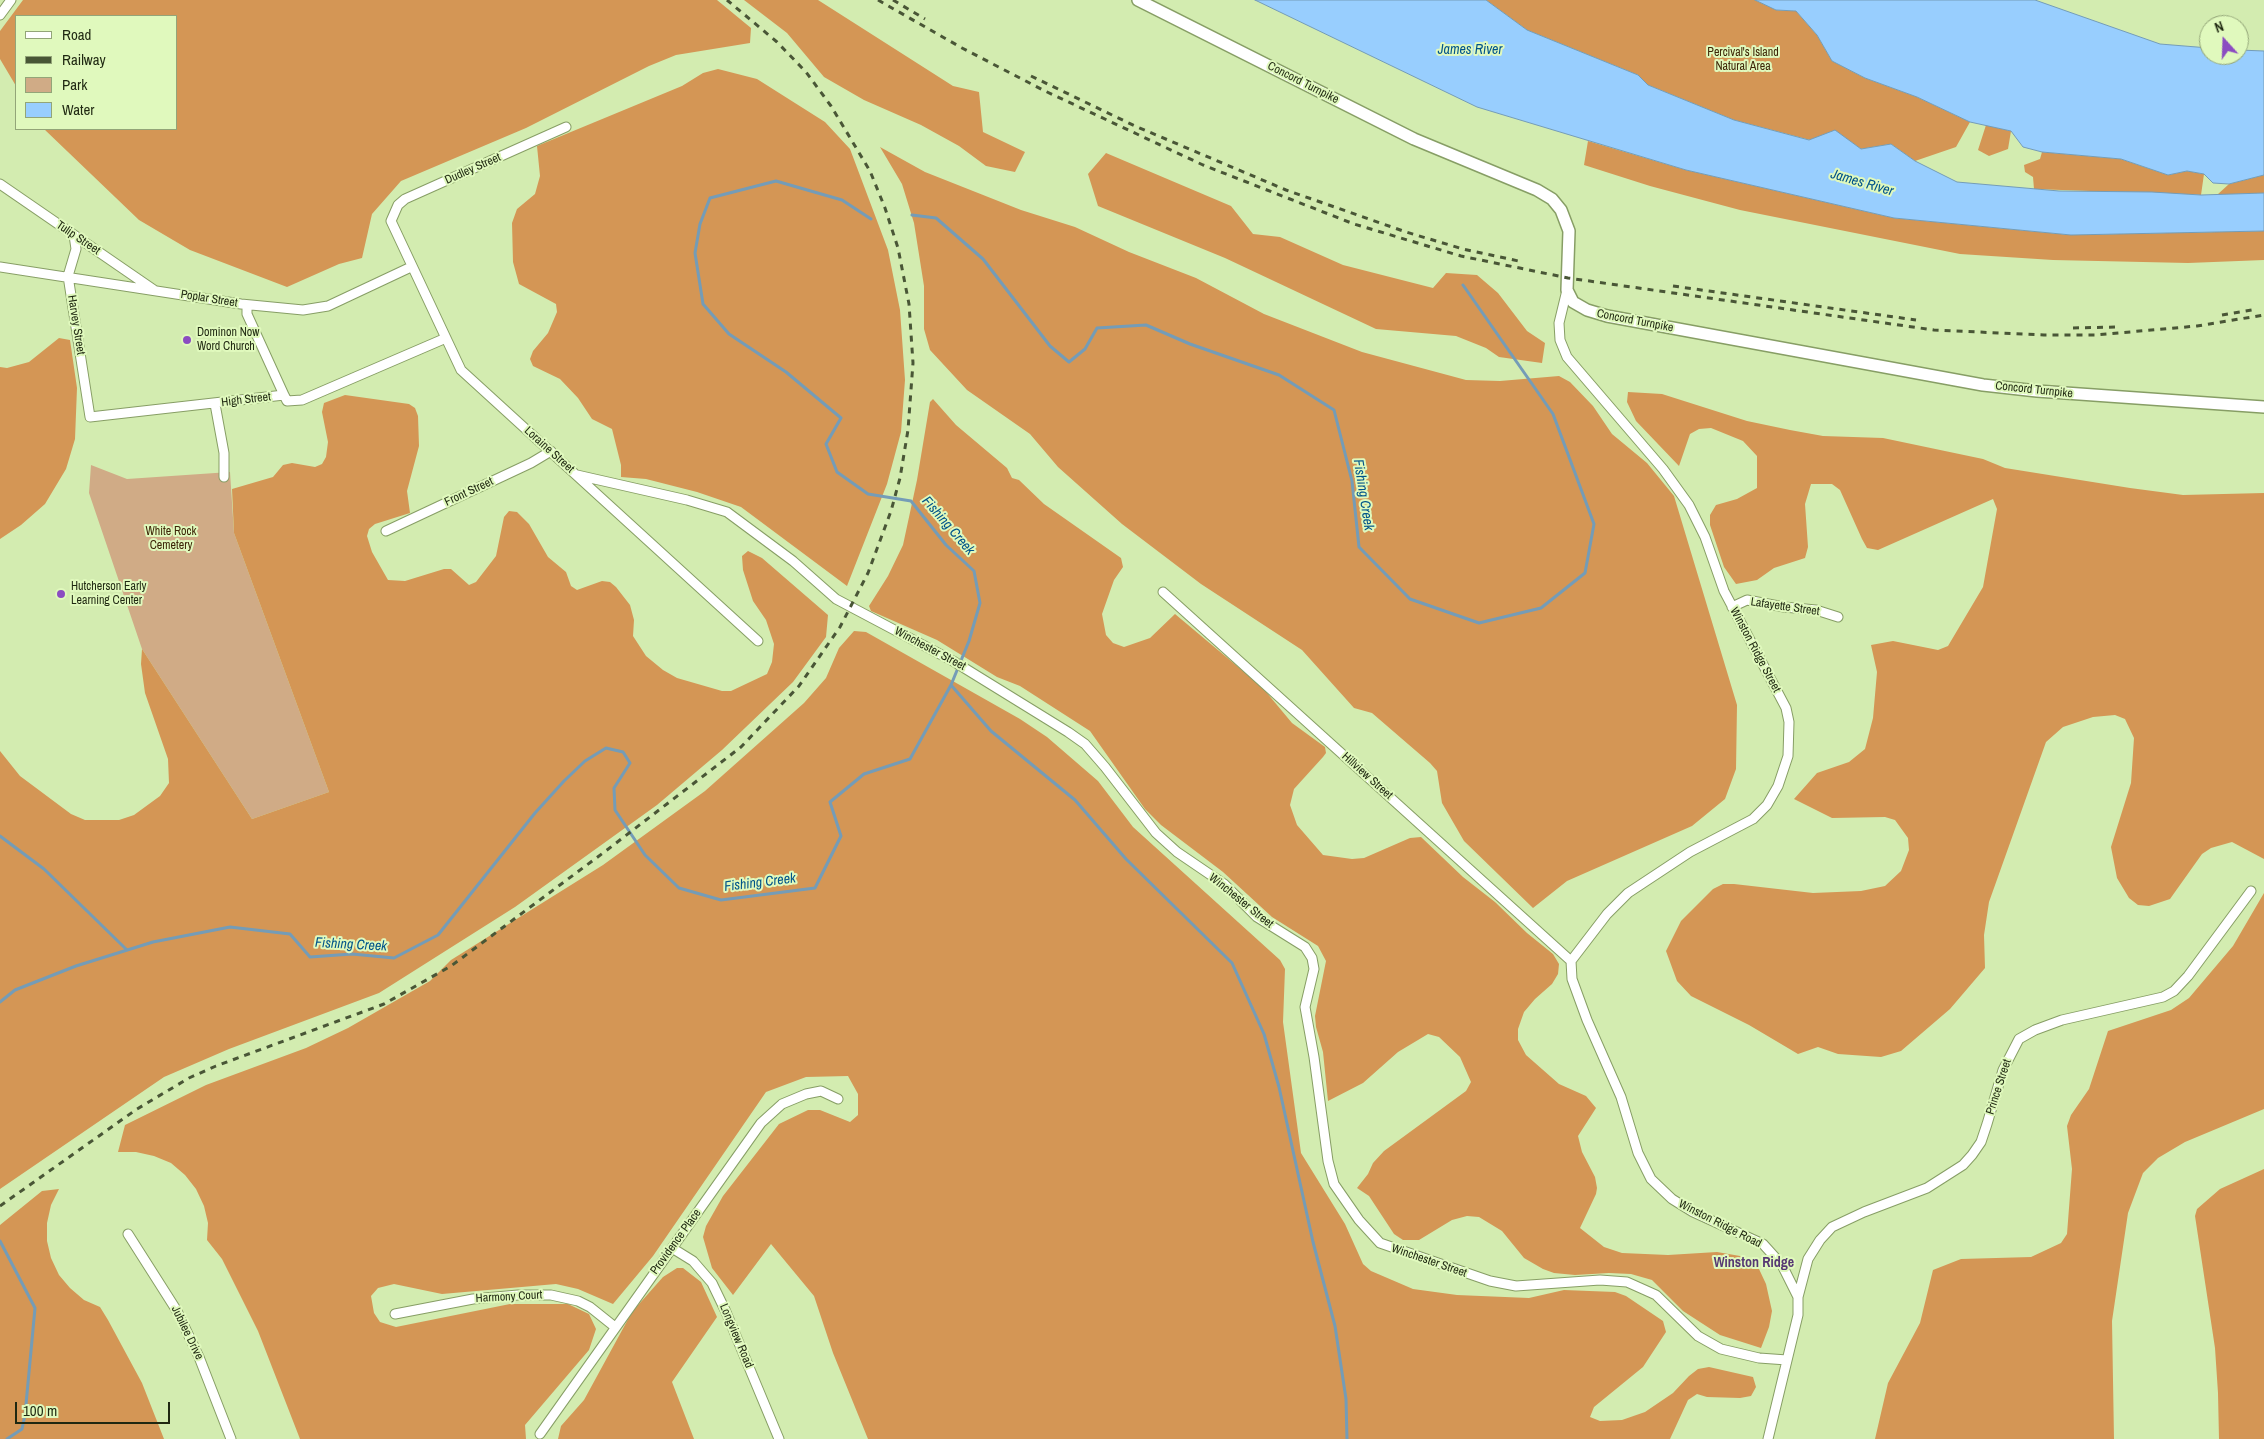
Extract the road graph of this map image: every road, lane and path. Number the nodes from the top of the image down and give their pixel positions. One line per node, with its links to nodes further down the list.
1 (11, 0): 3 (street)
2 (1138, 0): 11 (street, Concord Turnpike)
3 (0, 15)
4 (566, 127): 6 (street, Dudley Street)
5 (0, 184): 7 (street, Tulip Street)
6 (391, 222): 9 (street, Loraine Street)
7 (74, 235): 10 (street, Harvey Street); 12 (street, Tulip Street)
8 (0, 267): 10 (street, Poplar Street)
9 (411, 267): 13 (street, Poplar Street); 14 (street, Loraine Street)
10 (68, 276): 12 (street, Poplar Street); 18 (street, Harvey Street)
11 (1567, 290): 17 (street, Concord Turnpike); 24 (street, Winston Ridge Street)
12 (156, 291): 13 (street, Poplar Street)
13 (247, 305): 15 (street)
14 (446, 338): 15 (street, High Street); 19 (street, Loraine Street)
15 (284, 395): 16 (street, High Street)
16 (216, 404): 18 (street, High Street); 21 (street)
17 (2264, 407)
18 (90, 417)
19 (551, 451): 20 (street, Loraine Street); 22 (street, Front Street)
20 (577, 475): 26 (street, Loraine Street); 35 (street, Winchester Street)
21 (224, 477)
22 (386, 531)
23 (1163, 592): 28 (street, Hillview Street)
24 (1732, 608): 25 (street, Lafayette Street); 28 (street, Winston Ridge Street)
25 (1838, 617)
26 (758, 641)
27 (2252, 891): 32 (street, Prince Street)
28 (1571, 961): 32 (street, Winston Ridge Road)
29 (838, 1099): 31 (street, Providence Place)
30 (128, 1234): 37 (street, Jubilee Drive)
31 (672, 1248): 34 (street, Providence Place); 38 (street, Longview Road)
32 (1798, 1297): 35 (street)
33 (395, 1314): 34 (street, Harmony Court)
34 (615, 1327): 36 (street, Providence Place)
35 (1787, 1360): 39 (street)
36 (540, 1434)
37 (231, 1439)
38 (779, 1439)
39 (1768, 1439)

